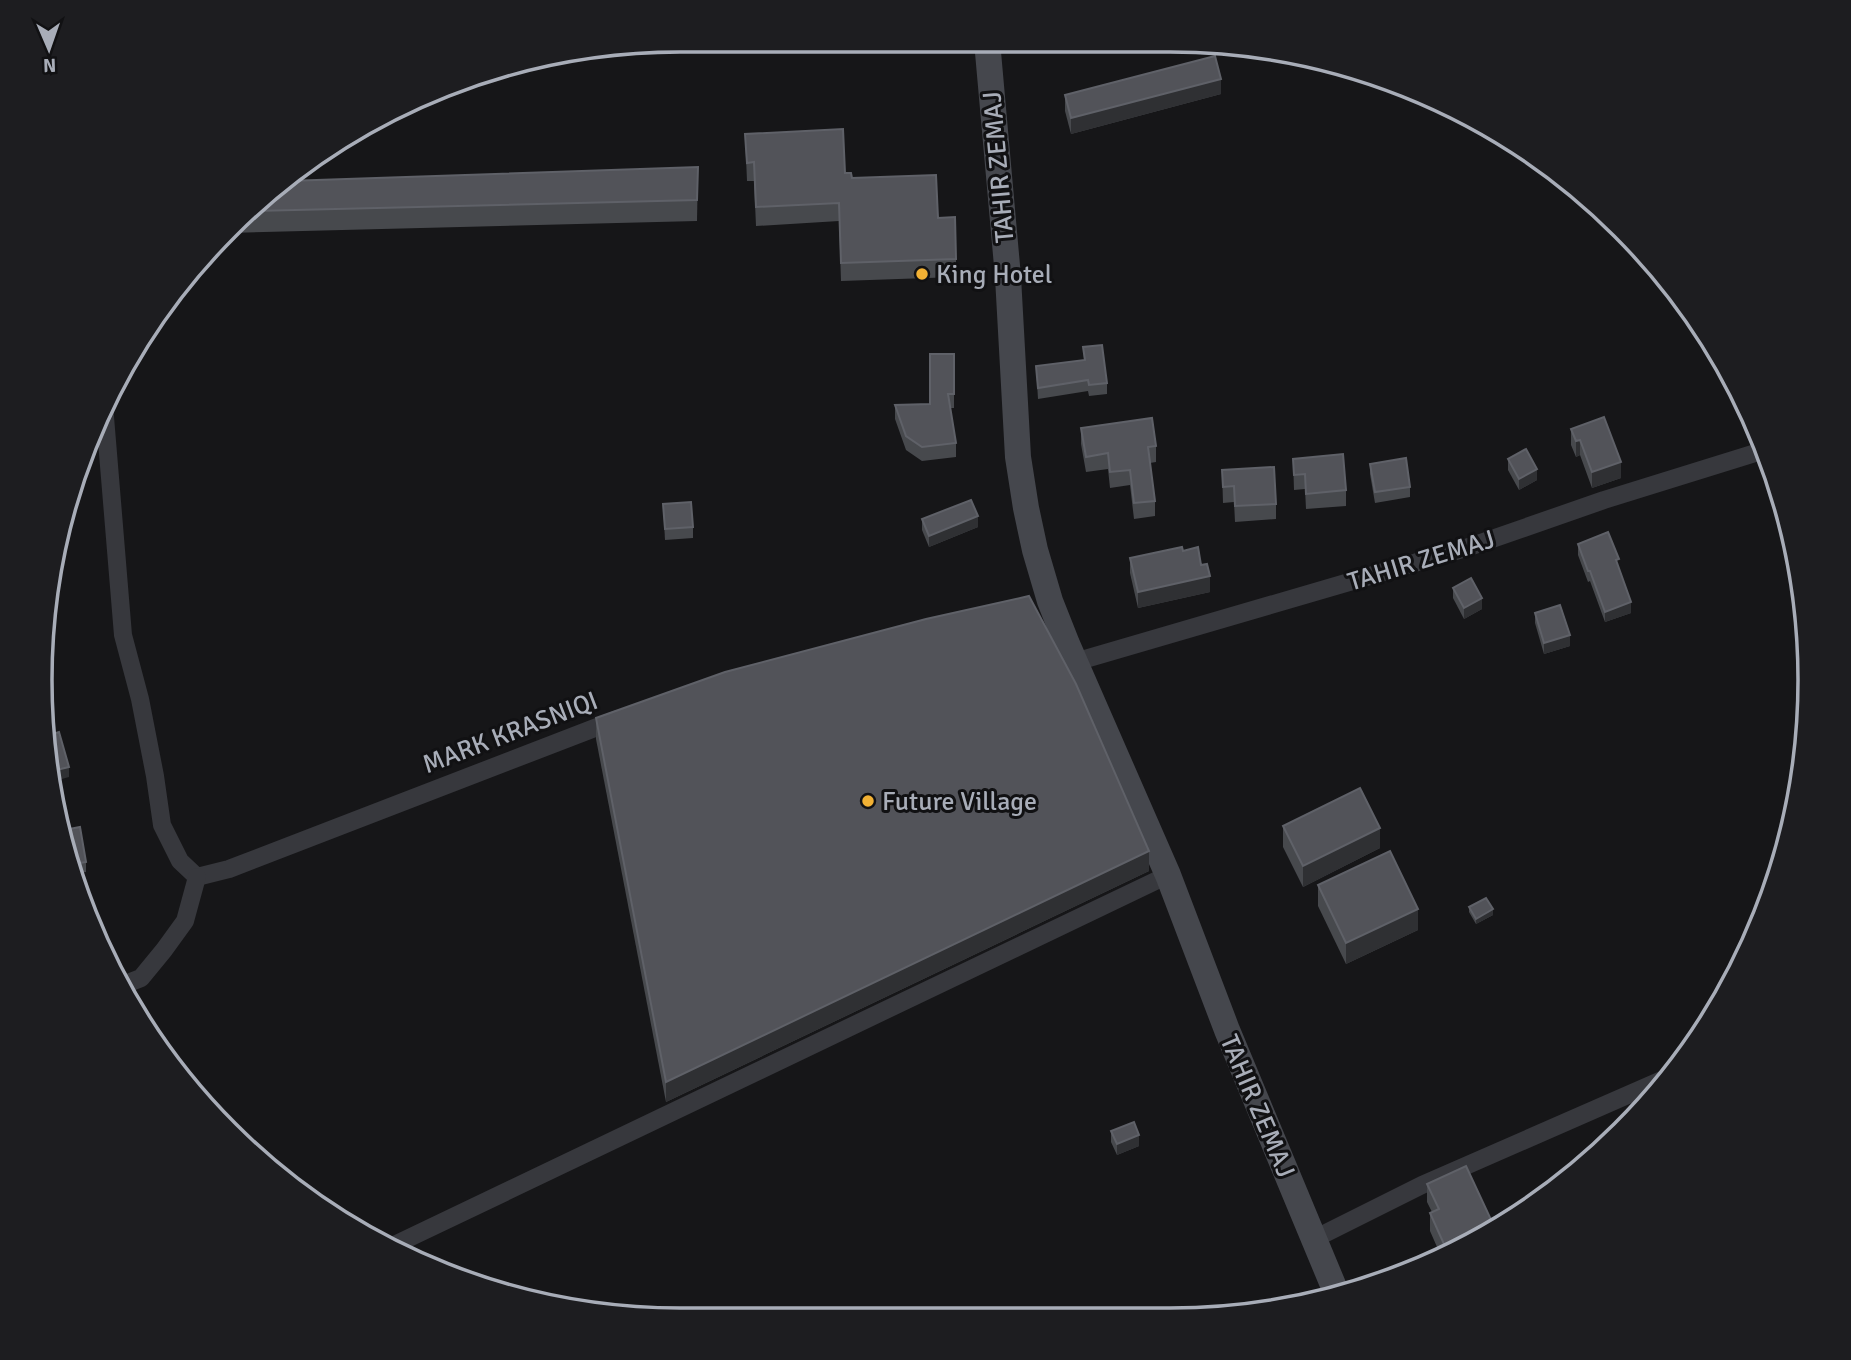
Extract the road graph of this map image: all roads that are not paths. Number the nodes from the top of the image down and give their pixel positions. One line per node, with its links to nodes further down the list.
1 (988, 52): 4 (main road, TAHIR ZEMAJ)
2 (106, 427): 7 (street)
3 (1756, 453): 4 (street, TAHIR ZEMAJ)
4 (1075, 662): 6 (main road, TAHIR ZEMAJ)
5 (632, 714): 7 (street, MARK KRASNIQI)
6 (1168, 875): 10 (main road, TAHIR ZEMAJ); 11 (street)
7 (197, 877): 8 (street)
8 (131, 982)
9 (1650, 1085): 10 (street)
10 (1314, 1239): 12 (main road, TAHIR ZEMAJ)
11 (400, 1242)
12 (1333, 1286)

